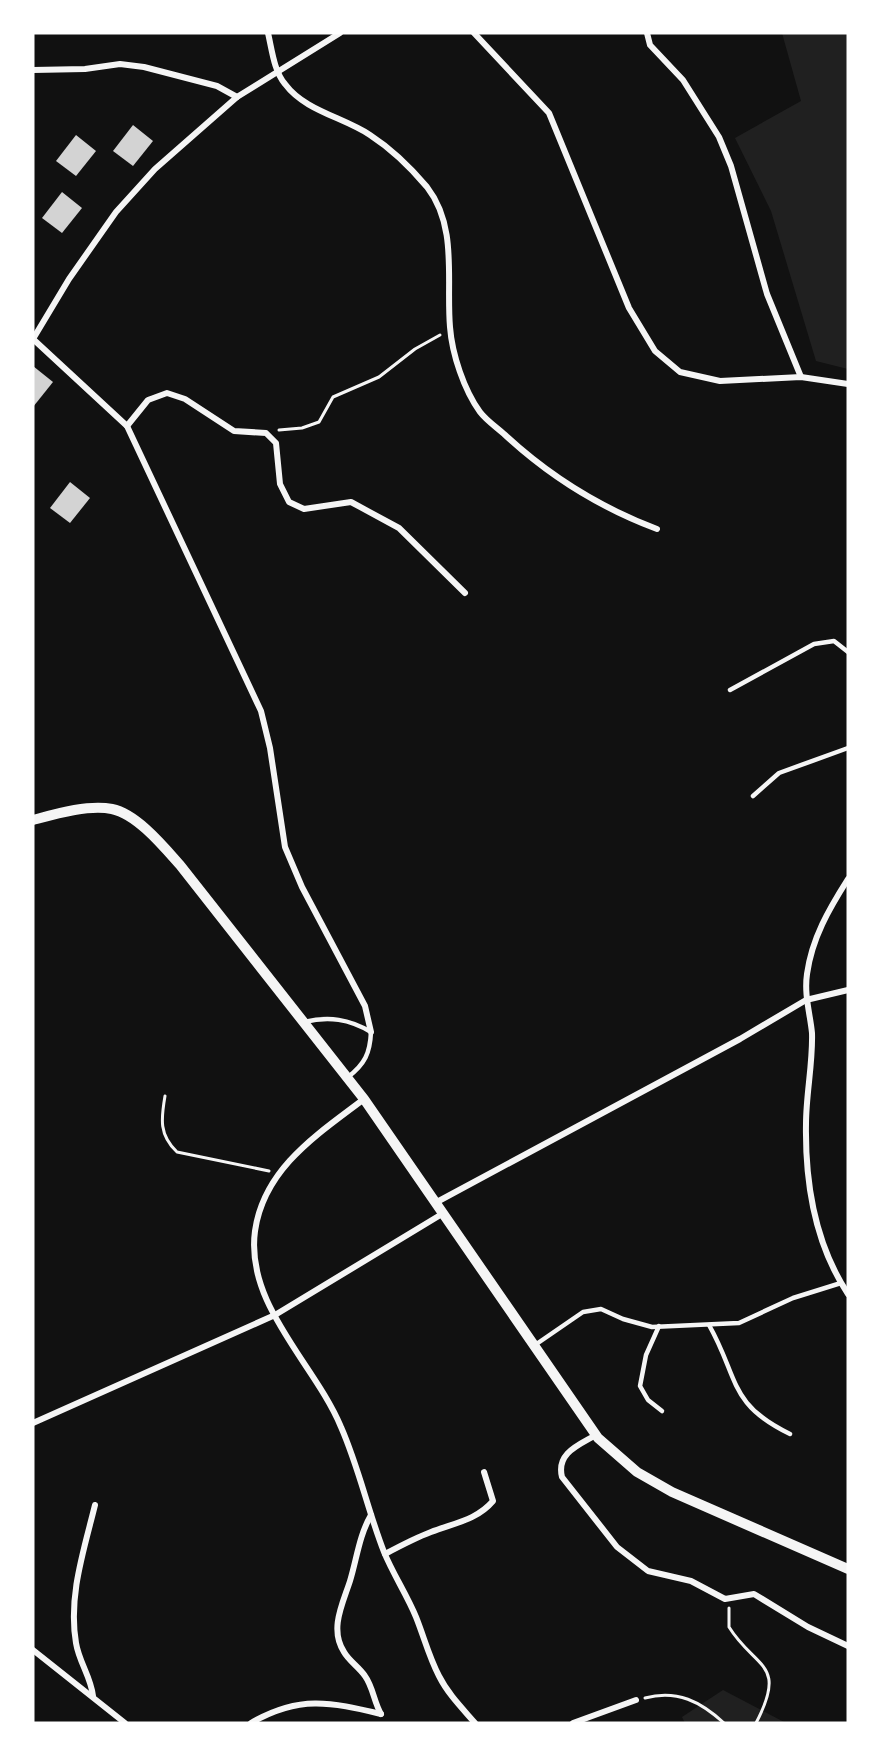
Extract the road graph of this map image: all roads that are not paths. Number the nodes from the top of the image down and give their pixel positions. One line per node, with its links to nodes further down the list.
1 (268, 33): 6 (street)
2 (340, 33): 6 (street)
3 (474, 33): 9 (street)
4 (647, 33): 9 (street)
5 (33, 70): 7 (street)
6 (277, 72): 7 (street); 12 (street)
7 (237, 97): 8 (street)
8 (33, 339): 11 (street)
9 (801, 377): 10 (street)
10 (848, 384)
11 (127, 426): 13 (street); 23 (street)
12 (657, 529)
13 (465, 593)
14 (848, 652): 15 (lane)
15 (730, 690)
16 (848, 748): 17 (lane)
17 (753, 796)
18 (33, 820): 22 (street)
19 (848, 879): 21 (street)
20 (848, 990): 21 (street)
21 (806, 1000): 26 (street); 28 (street)
22 (304, 1022): 23 (lane); 24 (street)
23 (371, 1032): 24 (lane)
24 (348, 1077): 25 (street)
25 (364, 1099): 26 (street); 30 (street)
26 (435, 1203): 27 (street)
27 (442, 1214): 30 (street); 33 (street)
28 (841, 1283): 29 (street); 31 (lane)
29 (848, 1294)
30 (275, 1315): 35 (street); 40 (street)
31 (709, 1324): 32 (lane); 36 (lane)
32 (659, 1326): 33 (lane); 34 (lane)
33 (534, 1346): 37 (street)
34 (662, 1411)
35 (33, 1423)
36 (790, 1434)
37 (596, 1435): 42 (street); 43 (street)
38 (484, 1472): 41 (street)
39 (95, 1505): 45 (street)
40 (371, 1515): 41 (street); 48 (street)
41 (385, 1554): 49 (street)
42 (848, 1569)
43 (848, 1646)
44 (33, 1650): 45 (street)
45 (93, 1696): 47 (street)
46 (636, 1700): 50 (street)
47 (125, 1723)
48 (252, 1723)
49 (475, 1723)
50 (573, 1723)

